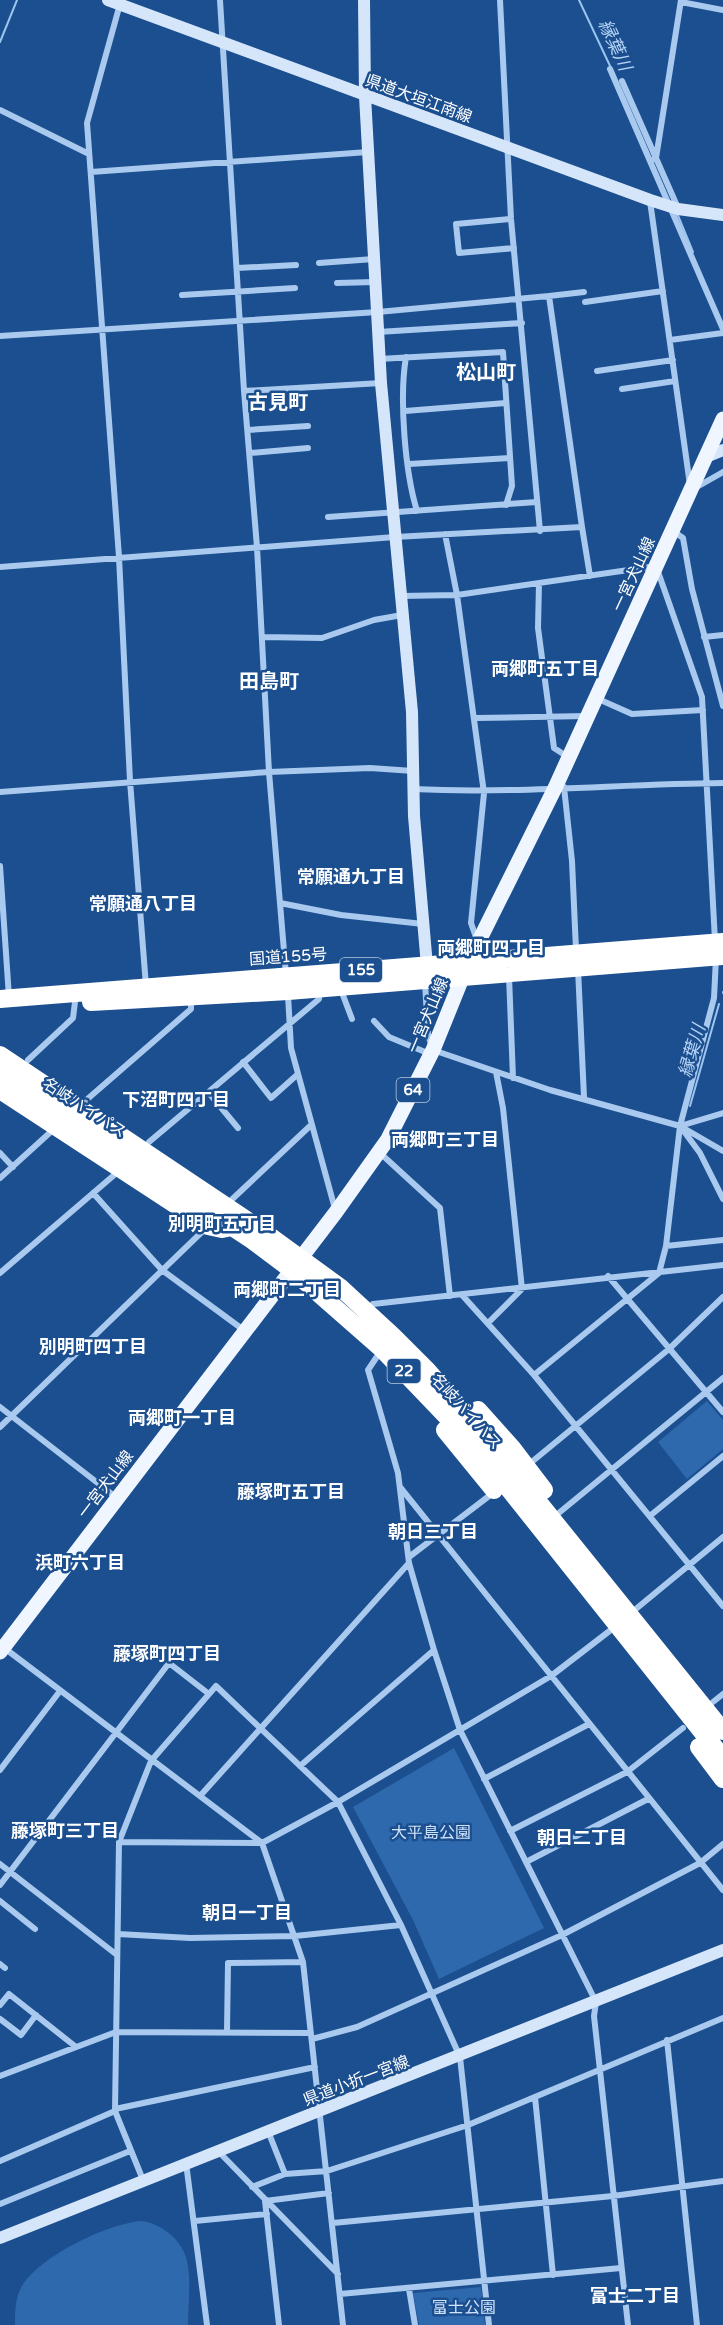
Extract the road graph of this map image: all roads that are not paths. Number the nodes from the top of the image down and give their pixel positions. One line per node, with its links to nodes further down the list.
1 (220, 0): 7 (street)
2 (364, 0): 10 (main road)
3 (500, 0): 13 (street)
4 (681, 1): 6 (street); 16 (street)
5 (116, 2): 7 (main road, 県道大垣江南線); 15 (street)
6 (723, 10)
7 (223, 43): 10 (main road, 県道大垣江南線); 17 (street)
8 (610, 69): 11 (street)
9 (622, 81): 11 (street)
10 (365, 96): 13 (main road, 県道大垣江南線); 14 (main road)
11 (630, 108): 16 (street)
12 (0, 110): 15 (street)
13 (510, 148): 19 (main road, 県道大垣江南線); 22 (street)
14 (368, 152): 17 (street); 24 (main road)
15 (89, 154): 18 (street)
16 (652, 157): 20 (street)
17 (229, 161): 18 (street); 27 (street)
18 (91, 172): 41 (street)
19 (650, 200): 20 (main road, 県道大垣江南線); 32 (street)
20 (674, 208): 21 (main road, 県道大垣江南線); 42 (street)
21 (723, 215)
22 (511, 219): 23 (street); 23 (street)
23 (514, 248): 36 (street)
24 (374, 259): 25 (street); 28 (main road)
25 (319, 263)
26 (296, 266): 27 (street)
27 (237, 268): 31 (street)
28 (376, 282): 29 (street); 38 (main road)
29 (337, 283)
30 (294, 288): 31 (street)
31 (239, 291): 34 (street); 39 (street)
32 (663, 291): 37 (street); 45 (street)
33 (584, 292): 35 (street)
34 (182, 295)
35 (549, 296): 36 (street); 72 (street)
36 (520, 300): 38 (street); 40 (street)
37 (585, 302)
38 (378, 312): 39 (street); 43 (main road)
39 (240, 319): 41 (street); 53 (street)
40 (522, 323): 43 (street); 67 (street)
41 (103, 329): 44 (street); 78 (street)
42 (723, 331): 45 (street)
43 (378, 332): 47 (main road)
44 (0, 336)
45 (670, 340): 48 (street)
46 (405, 357): 47 (street); 54 (street); 55 (street)
47 (380, 359): 51 (main road)
48 (673, 360): 49 (street); 50 (street)
49 (597, 371)
50 (675, 381): 52 (street); 66 (street)
51 (381, 383): 53 (street); 70 (main road)
52 (622, 389)
53 (244, 391): 58 (street)
54 (506, 404): 55 (street); 63 (street)
55 (405, 411): 64 (street)
56 (723, 419): 62 (main road, 一宮犬山線 / 64)
57 (308, 426): 58 (street)
58 (248, 430): 61 (street)
59 (308, 448): 61 (street)
60 (723, 450): 62 (main road)
61 (250, 453): 77 (street)
62 (706, 457): 66 (main road, 一宮犬山線 / 64)
63 (510, 458): 64 (street); 68 (street)
64 (409, 464): 69 (street)
65 (723, 472): 66 (street)
66 (690, 491): 73 (main road, 一宮犬山線 / 64)
67 (537, 502): 68 (street); 74 (street)
68 (506, 505): 69 (street)
69 (417, 512): 70 (street)
70 (393, 513): 71 (street); 76 (main road)
71 (328, 517)
72 (582, 527): 74 (street); 81 (street)
73 (673, 530): 79 (main road, 一宮犬山線 / 64); 88 (street)
74 (540, 531): 75 (street)
75 (445, 534): 76 (street); 83 (street)
76 (395, 537): 77 (street); 84 (main road)
77 (257, 547): 78 (street); 87 (street)
78 (119, 557): 80 (street); 98 (street)
79 (656, 566): 81 (street); 89 (main road, 一宮犬山線 / 64); 91 (street)
80 (0, 567)
81 (590, 576): 82 (street)
82 (539, 583): 83 (street); 94 (street)
83 (458, 595): 84 (street); 93 (street)
84 (401, 596): 85 (main road)
85 (402, 615): 87 (street); 96 (main road)
86 (723, 635): 88 (street)
87 (263, 637): 97 (street)
88 (704, 637): 90 (street)
89 (595, 698): 91 (street); 92 (main road, 一宮犬山線 / 64)
90 (723, 706)
91 (703, 710): 99 (street)
92 (587, 716): 94 (street); 95 (main road, 一宮犬山線 / 64)
93 (476, 718): 94 (street); 104 (street)
94 (550, 718): 95 (street)
95 (568, 757): 101 (main road, 一宮犬山線 / 64)
96 (413, 771): 97 (street); 102 (main road)
97 (269, 772): 98 (street); 106 (street)
98 (130, 782): 103 (street); 115 (street)
99 (708, 783): 100 (street); 101 (street); 109 (street)
100 (723, 783)
101 (559, 787): 104 (street); 108 (main road, 一宮犬山線 / 64); 110 (street)
102 (413, 789): 104 (street); 107 (main road)
103 (0, 792)
104 (484, 792): 108 (street)
105 (0, 866): 121 (street)
106 (280, 903): 107 (street); 114 (street)
107 (423, 924): 113 (main road)
108 (478, 943): 111 (main road, 一宮犬山線 / 64)
109 (719, 950): 110 (highway, 国道155号 / 155); 120 (street)
110 (577, 960): 111 (highway, 国道155号 / 155); 112 (highway, 国道155号 / 155); 137 (street)
111 (465, 970): 112 (highway, 国道155号 / 155); 113 (highway, 国道155号 / 155); 127 (main road, 一宮犬山線 / 64)
112 (509, 972): 134 (street)
113 (426, 973): 114 (highway, 国道155号 / 155); 116 (highway, 国道155号 / 155); 127 (street)
114 (287, 983): 115 (highway, 国道155号 / 155); 117 (highway, 国道155号 / 155); 119 (highway, 国道155号 / 155); 125 (street)
115 (146, 987): 121 (highway, 国道155号 / 155)
116 (340, 987): 117 (highway, 国道155号 / 155); 123 (street)
117 (320, 988): 125 (street)
118 (723, 995): 120 (street)
119 (191, 998): 122 (highway, 国道155号 / 155); 138 (street)
120 (714, 998): 141 (street)
121 (3, 1000): 122 (highway, 国道155号 / 155)
122 (75, 1002): 129 (street)
123 (352, 1019)
124 (374, 1021): 127 (street)
125 (289, 1025): 130 (street); 132 (street)
126 (0, 1043): 129 (highway, 22)
127 (432, 1052): 131 (street); 145 (main road, 一宮犬山線 / 64)
128 (0, 1055): 153 (highway, 名岐バイパス / 22)
129 (28, 1060): 138 (highway, 22)
130 (243, 1062): 132 (street); 136 (street)
131 (496, 1072): 134 (street); 166 (street)
132 (298, 1074): 140 (street)
133 (0, 1075): 156 (highway, 名岐バイパス / 22)
134 (513, 1078): 137 (street)
135 (0, 1090): 142 (highway)
136 (209, 1093): 143 (street); 144 (street)
137 (584, 1097): 141 (street)
138 (84, 1102): 144 (highway, 22)
139 (723, 1113): 141 (street)
140 (310, 1126): 153 (street); 154 (street)
141 (680, 1126): 146 (street); 152 (street); 158 (street)
142 (56, 1127): 148 (street); 149 (highway)
143 (238, 1128)
144 (149, 1142): 153 (highway, 22)
145 (379, 1151): 154 (main road, 一宮犬山線 / 64); 168 (street)
146 (723, 1151)
147 (0, 1153): 148 (street)
148 (13, 1167): 150 (street)
149 (121, 1169): 151 (street); 155 (highway)
150 (0, 1178)
151 (93, 1193): 161 (street); 163 (street)
152 (723, 1199)
153 (221, 1203): 159 (highway, 名岐バイパス / 22)
154 (336, 1212): 159 (main road, 一宮犬山線 / 64)
155 (208, 1226): 156 (highway); 161 (street)
156 (232, 1227): 159 (highway, 名岐バイパス / 22)
157 (723, 1240): 158 (street)
158 (666, 1246): 162 (street)
159 (296, 1264): 165 (highway, 名岐バイパス / 22); 173 (main road, 一宮犬山線 / 64); 174 (highway, 名岐バイパス / 22)
160 (723, 1265): 162 (street)
161 (162, 1270): 173 (street); 182 (street)
162 (659, 1273): 164 (street); 170 (street)
163 (0, 1274)
164 (608, 1276): 166 (street); 170 (street)
165 (341, 1288): 171 (highway, 22); 185 (highway, 名岐バイパス / 22)
166 (522, 1289): 167 (street); 172 (street)
167 (462, 1295): 168 (street); 172 (street)
168 (450, 1296): 171 (street)
169 (723, 1297): 175 (street)
170 (628, 1300): 175 (street); 176 (street)
171 (373, 1304): 186 (highway, 22)
172 (488, 1323): 176 (street)
173 (244, 1331): 192 (main road, 一宮犬山線 / 64)
174 (382, 1348): 178 (highway, 名岐バイパス / 22); 190 (street)
175 (669, 1349): 179 (street); 183 (street)
176 (534, 1375): 183 (street)
177 (723, 1378): 179 (street)
178 (414, 1381): 191 (highway, 22); 196 (highway, 名岐バイパス / 22)
179 (706, 1393): 181 (street); 189 (street)
180 (0, 1407): 182 (street)
181 (723, 1412)
182 (10, 1415): 184 (street); 192 (street)
183 (576, 1424): 188 (street); 189 (street)
184 (0, 1427)
185 (490, 1442): 186 (highway); 199 (highway, 名岐バイパス / 22)
186 (512, 1448): 188 (highway, 22)
187 (723, 1456): 195 (street)
188 (526, 1467): 194 (highway, 22)
189 (612, 1469): 194 (street); 195 (street)
190 (399, 1487): 197 (street); 200 (street)
191 (495, 1491): 193 (highway, 22); 197 (street)
192 (117, 1498): 206 (main road, 一宮犬山線 / 64)
193 (509, 1507): 196 (highway); 202 (highway, 22)
194 (560, 1512): 199 (highway, 22)
195 (651, 1515): 201 (street)
196 (532, 1516): 202 (highway, 名岐バイパス / 22)
197 (439, 1534): 200 (street); 208 (street)
198 (723, 1537): 201 (street)
199 (570, 1543): 204 (highway, 名岐バイパス / 22)
200 (409, 1560): 207 (street); 214 (street)
201 (690, 1564): 203 (street); 204 (street)
202 (598, 1603): 204 (highway, 名岐バイパス / 22)
203 (723, 1606)
204 (623, 1620): 205 (highway, 名岐バイパス / 22); 208 (street); 211 (highway, 名岐バイパス / 22)
205 (647, 1638): 212 (highway, 22); 216 (highway, 名岐バイパス / 22)
206 (1, 1648): 209 (street)
207 (434, 1650): 215 (street); 221 (street)
208 (551, 1676): 213 (street); 215 (street)
209 (60, 1691): 217 (street); 222 (street)
210 (209, 1694): 214 (street); 217 (street); 220 (street)
211 (676, 1700): 218 (highway, 22); 219 (highway, 名岐バイパス / 22)
212 (720, 1703)
213 (589, 1724): 223 (street); 224 (street)
214 (261, 1728): 221 (street); 226 (street)
215 (460, 1731): 224 (street); 228 (street)
216 (723, 1731)
217 (116, 1732): 220 (street); 236 (street)
218 (688, 1734): 219 (highway); 223 (street); 225 (highway, 22)
219 (720, 1755)
220 (151, 1761): 226 (street); 230 (street)
221 (300, 1766): 228 (street)
222 (0, 1770)
223 (627, 1772): 227 (street); 229 (street)
224 (484, 1779): 229 (street)
225 (723, 1779)
226 (200, 1796): 231 (street)
227 (648, 1799): 233 (street); 234 (street)
228 (338, 1802): 231 (street); 240 (street)
229 (510, 1831): 233 (street)
230 (119, 1842): 231 (street); 242 (street)
231 (262, 1843): 244 (street)
232 (723, 1844): 234 (street)
233 (526, 1862): 243 (street)
234 (700, 1863): 238 (street); 243 (street)
235 (0, 1864): 236 (street)
236 (10, 1872): 237 (street); 246 (street)
237 (0, 1885)
238 (723, 1890)
239 (0, 1900): 241 (street)
240 (401, 1925): 244 (street); 248 (street)
241 (35, 1929)
242 (118, 1934): 244 (street); 246 (street)
243 (562, 1935): 248 (street); 249 (street)
244 (295, 1936): 247 (street)
245 (723, 1950): 249 (main road, 県道小折一宮線)
246 (117, 1955): 255 (street)
247 (303, 1962): 254 (street); 256 (street)
248 (432, 1993): 256 (street); 259 (street)
249 (596, 2002): 259 (main road, 県道小折一宮線); 261 (street)
250 (0, 2005): 251 (street)
251 (36, 2015): 252 (street); 258 (street)
252 (0, 2019)
253 (723, 2019): 257 (street)
254 (227, 2031): 255 (street); 256 (street)
255 (116, 2032): 258 (street); 264 (street)
256 (311, 2036): 260 (street)
257 (667, 2040): 261 (street); 276 (street)
258 (76, 2047): 262 (street)
259 (460, 2057): 265 (main road, 県道小折一宮線); 266 (street)
260 (315, 2067): 264 (street); 265 (street)
261 (600, 2070): 263 (street); 279 (street)
262 (0, 2076)
263 (535, 2097): 266 (street); 281 (street)
264 (115, 2110): 269 (street); 270 (street)
265 (320, 2112): 267 (main road, 県道小折一宮線); 272 (street)
266 (468, 2125): 272 (street); 283 (street)
267 (268, 2131): 268 (main road, 県道小折一宮線); 273 (street)
268 (217, 2150): 271 (main road, 県道小折一宮線); 277 (street)
269 (130, 2151): 274 (street); 282 (street)
270 (0, 2161)
271 (186, 2162): 274 (main road, 県道小折一宮線); 285 (street)
272 (327, 2171): 273 (street); 278 (street)
273 (285, 2174): 277 (street)
274 (143, 2180): 287 (main road, 県道小折一宮線)
275 (723, 2181): 276 (street)
276 (684, 2185): 279 (street); 300 (street)
277 (252, 2187): 280 (street)
278 (329, 2193): 280 (street); 286 (street)
279 (613, 2196): 281 (street); 288 (street)
280 (265, 2200): 284 (street); 289 (street)
281 (546, 2202): 283 (street); 290 (street)
282 (0, 2204)
283 (477, 2210): 286 (street); 291 (street)
284 (267, 2214): 285 (street); 295 (street)
285 (195, 2221): 294 (street)
286 (333, 2223): 289 (street)
287 (0, 2238)
288 (621, 2268): 290 (street); 299 (street)
289 (339, 2274): 293 (street)
290 (553, 2275): 291 (street)
291 (484, 2282): 292 (street); 298 (street)
292 (409, 2289): 293 (street); 297 (street)
293 (340, 2294): 296 (street)
294 (207, 2325)
295 (279, 2325)
296 (343, 2325)
297 (415, 2325)
298 (489, 2325)
299 (628, 2325)
300 (697, 2325)

